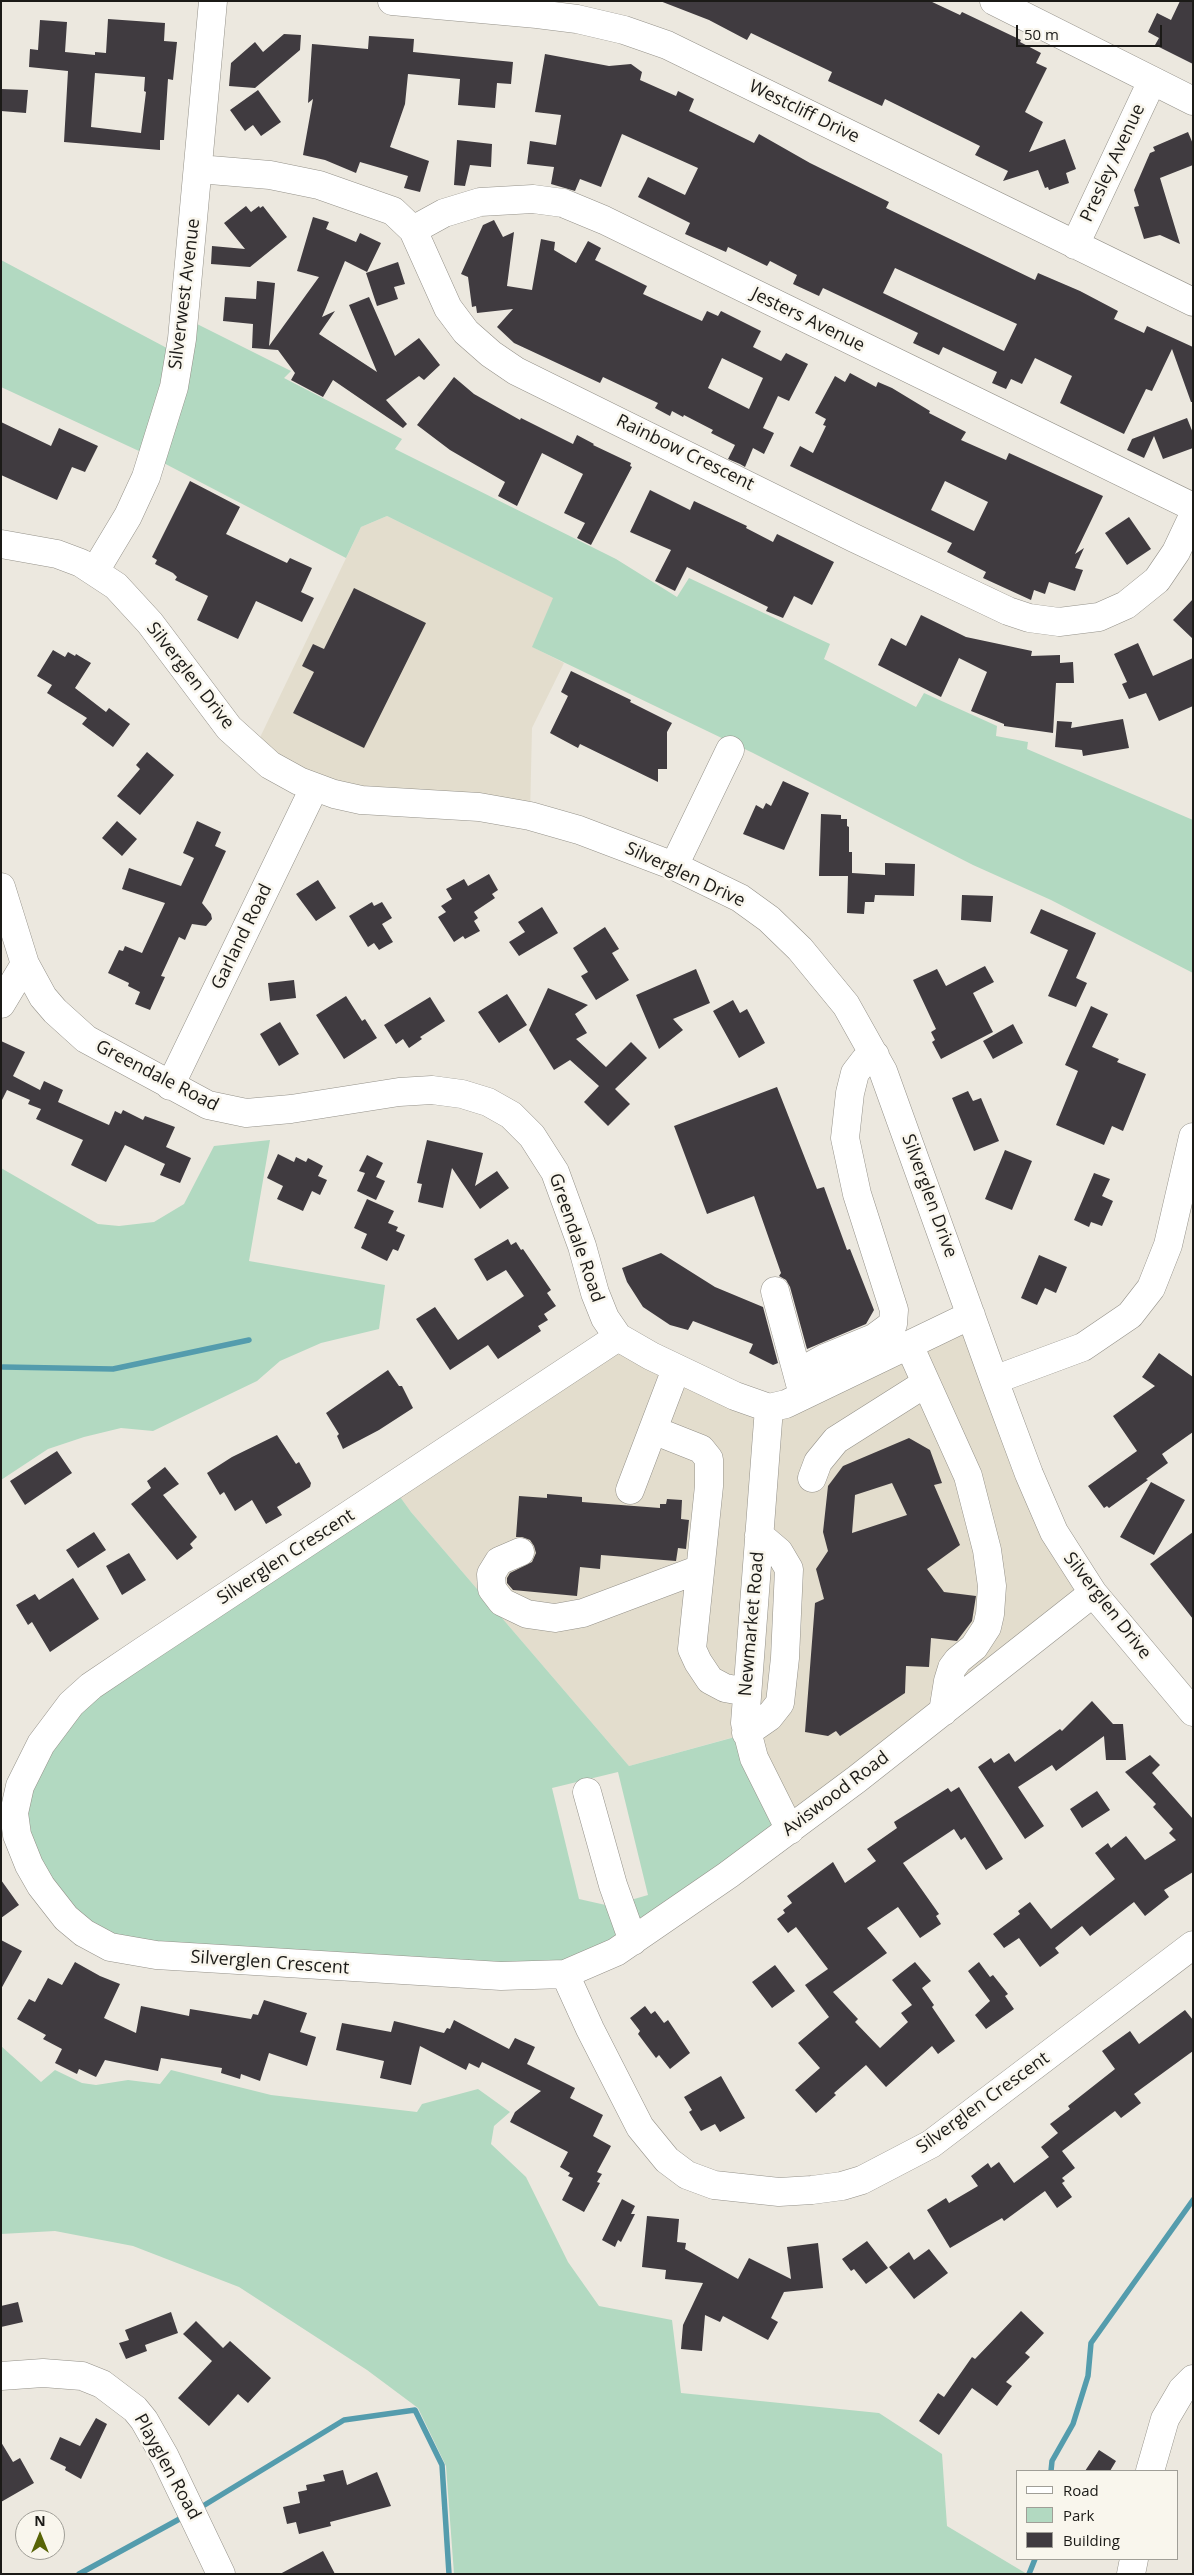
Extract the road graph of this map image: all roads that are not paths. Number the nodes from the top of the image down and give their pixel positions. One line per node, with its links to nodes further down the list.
1 (213, 1): 6 (street, Silverwest Avenue)
2 (392, 1): 8 (street, Westcliff Drive)
3 (994, 1): 4 (street)
4 (1152, 81): 5 (street); 8 (street, Presley Avenue)
5 (1193, 101)
6 (198, 169): 7 (street, Rainbow Crescent); 13 (street, Silverwest Avenue)
7 (413, 230): 10 (street, Jesters Avenue); 11 (street, Rainbow Crescent)
8 (1075, 245): 9 (street, Westcliff Drive)
9 (1193, 302)
10 (1193, 507)
11 (1193, 516)
12 (1, 544): 13 (street, Silverglen Drive)
13 (94, 571): 15 (street, Silverglen Drive)
14 (730, 750): 16 (street)
15 (314, 788): 16 (street, Silverglen Drive); 21 (street, Garland Road)
16 (674, 866): 20 (street, Silverglen Drive)
17 (1, 887): 18 (street, Greendale Road)
18 (25, 964): 19 (street); 21 (street, Greendale Road)
19 (1, 1004)
20 (875, 1055): 24 (street, Silverglen Drive); 30 (street)
21 (170, 1086): 25 (street, Greendale Road)
22 (1193, 1137): 28 (street)
23 (776, 1291): 30 (street)
24 (971, 1314): 26 (street); 28 (street, Silverglen Drive)
25 (618, 1337): 27 (street, Greendale Road); 44 (street, Silverglen Crescent)
26 (909, 1345): 29 (street); 30 (street)
27 (676, 1369): 31 (street, Greendale Road); 32 (street)
28 (994, 1380): 38 (street, Silverglen Drive)
29 (926, 1383): 33 (street); 40 (street)
30 (801, 1385): 31 (street)
31 (769, 1408): 35 (street, Newmarket Road)
32 (653, 1430): 34 (street); 37 (street)
33 (812, 1478)
34 (630, 1490)
35 (759, 1535): 39 (street, Newmarket Road); 42 (street)
36 (520, 1552): 37 (street)
37 (700, 1569): 39 (street)
38 (1093, 1593): 40 (street, Aviswood Road); 41 (street, Silverglen Drive)
39 (747, 1692): 42 (street, Newmarket Road)
40 (943, 1712): 45 (street, Aviswood Road)
41 (1193, 1712)
42 (746, 1733): 45 (street, Newmarket Road)
43 (587, 1792): 46 (street)
44 (8, 1812): 48 (street, Silverglen Crescent)
45 (790, 1830): 46 (street, Aviswood Road)
46 (633, 1941): 48 (street, Aviswood Road)
47 (1193, 1945): 48 (street, Silverglen Crescent)
48 (565, 1974)
49 (1, 2376): 53 (street, Playglen Road)
50 (1193, 2379): 51 (street)
51 (1150, 2470)
52 (1134, 2560): 54 (street)
53 (221, 2574)
54 (1131, 2574)

